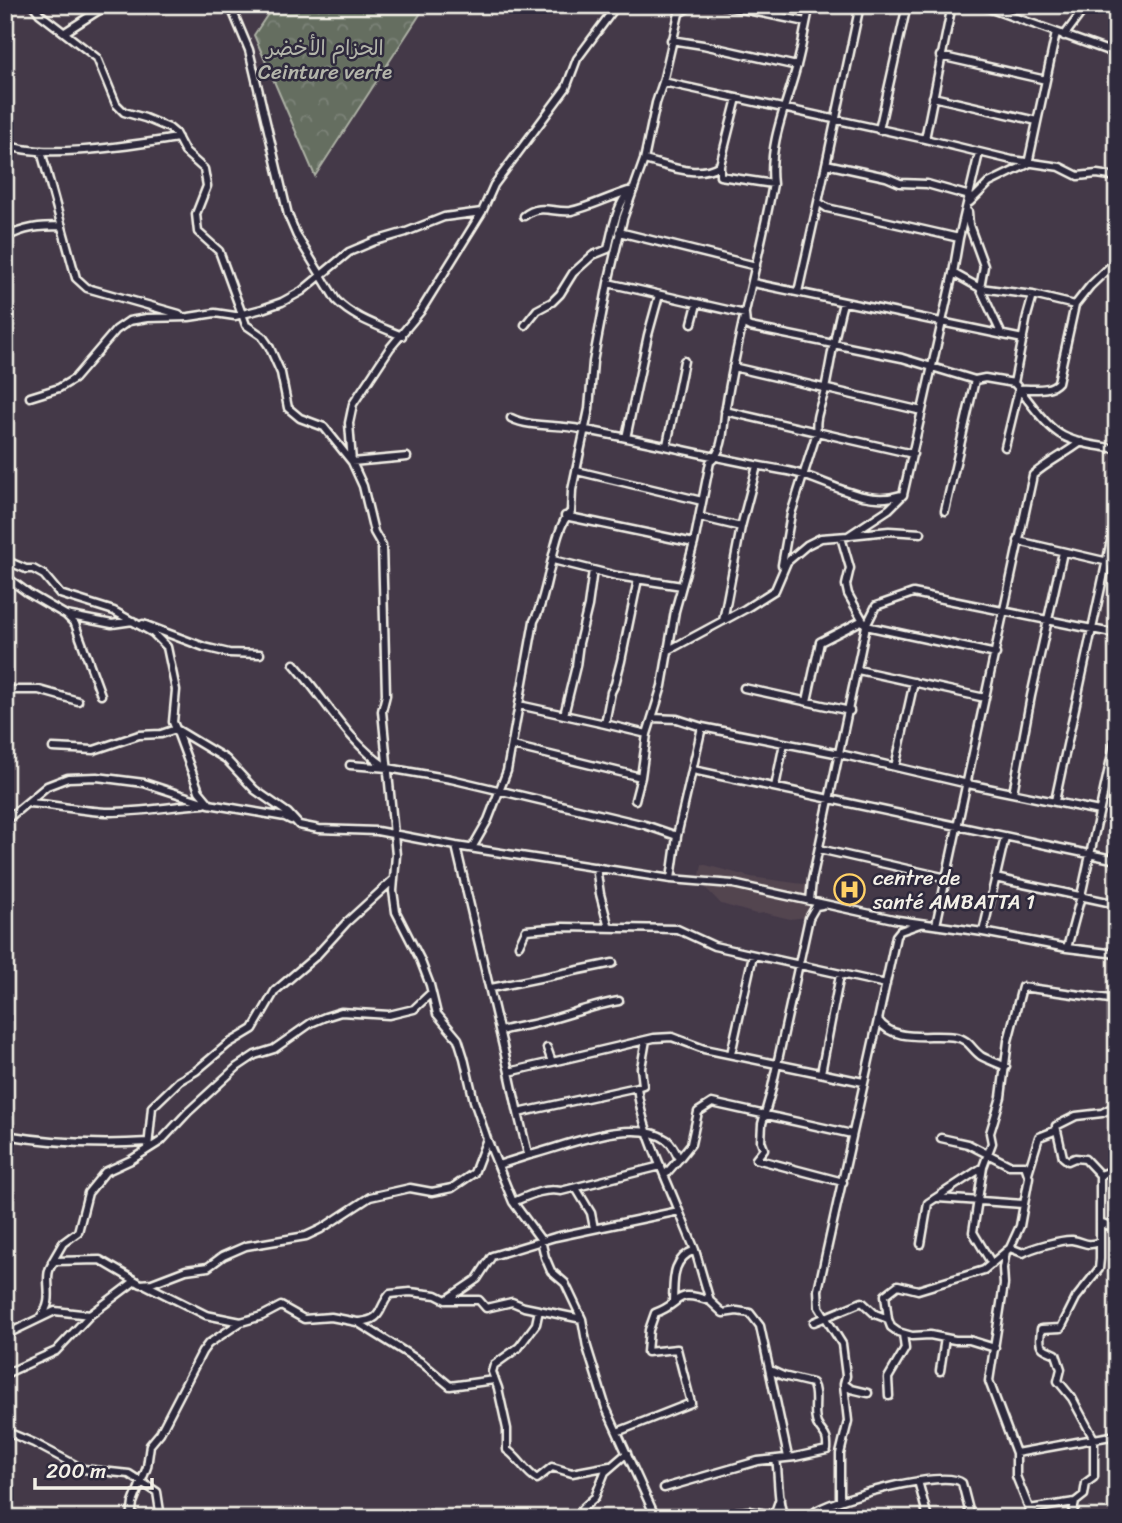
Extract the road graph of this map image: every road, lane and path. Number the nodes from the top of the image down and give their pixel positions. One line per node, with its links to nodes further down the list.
1 (33, 5): 17 (street)
2 (107, 5): 17 (street)
3 (230, 5): 56 (street)
4 (617, 5): 47 (street)
5 (681, 5): 15 (street)
6 (693, 5): 15 (street)
7 (723, 5): 14 (street)
8 (810, 5): 16 (street)
9 (860, 5): 29 (street)
10 (906, 5): 31 (street)
11 (952, 5): 22 (street)
12 (980, 5): 18 (street)
13 (1087, 5): 19 (street)
14 (761, 9): 16 (street)
15 (679, 13): 20 (street)
16 (806, 22): 23 (street)
17 (65, 32): 32 (street)
18 (1056, 33): 19 (street); 24 (street)
19 (1064, 36): 21 (street)
20 (671, 40): 23 (street); 25 (street)
21 (1116, 52)
22 (940, 55): 24 (street); 26 (street)
23 (797, 66): 28 (street)
24 (1046, 80): 30 (street)
25 (663, 82): 27 (street); 37 (street)
26 (933, 97): 30 (street); 33 (street)
27 (737, 98): 28 (street); 39 (street)
28 (784, 109): 29 (street); 42 (street)
29 (835, 120): 31 (street); 40 (street)
30 (1037, 121): 38 (street)
31 (879, 130): 33 (street)
32 (178, 138): 35 (street); 67 (street)
33 (925, 139): 36 (street)
34 (5, 144): 35 (street)
35 (41, 151): 49 (street)
36 (979, 153): 38 (street); 44 (street)
37 (645, 160): 39 (street); 43 (street)
38 (1028, 163): 41 (street); 46 (street)
39 (720, 164): 42 (street)
40 (826, 164): 44 (street); 45 (street)
41 (1117, 177)
42 (773, 184): 54 (street)
43 (632, 190): 48 (street); 50 (street)
44 (970, 196): 46 (street)
45 (818, 202): 52 (street); 60 (street)
46 (967, 205): 52 (street); 59 (street)
47 (482, 212): 56 (street); 73 (street)
48 (524, 216)
49 (62, 226): 51 (street); 68 (street)
50 (617, 232): 54 (street); 57 (street); 71 (street)
51 (5, 238)
52 (958, 238): 55 (street)
53 (1117, 260): 65 (street)
54 (756, 266): 58 (street)
55 (953, 273): 59 (street); 69 (street)
56 (322, 275): 67 (street); 73 (street)
57 (608, 283): 61 (street); 87 (street)
58 (753, 283): 60 (street); 66 (street)
59 (980, 288): 62 (street); 72 (street)
60 (797, 292): 63 (street)
61 (659, 295): 64 (street); 89 (street)
62 (1033, 295): 65 (street); 74 (street)
63 (843, 303): 69 (street); 75 (street)
64 (697, 304): 66 (street); 70 (street)
65 (1075, 305): 82 (street)
66 (745, 314): 75 (street); 77 (street)
67 (243, 315): 68 (street); 97 (street)
68 (189, 317): 83 (street)
69 (942, 322): 72 (street); 78 (street)
70 (692, 323)
71 (525, 326)
72 (1002, 335): 74 (street)
73 (402, 336): 97 (street)
74 (1023, 339): 80 (street)
75 (832, 344): 78 (street); 81 (street)
76 (684, 360): 91 (street)
77 (733, 367): 81 (street); 84 (street)
78 (932, 367): 79 (street); 85 (street)
79 (975, 380): 80 (street); 103 (street)
80 (1014, 383): 82 (street)
81 (825, 389): 85 (street); 88 (street)
82 (1020, 389): 90 (street); 92 (street)
83 (30, 397)
84 (725, 411): 88 (street); 96 (street)
85 (922, 411): 94 (street)
86 (512, 418): 87 (street)
87 (584, 429): 89 (street); 99 (street)
88 (817, 432): 94 (street); 100 (street)
89 (626, 438): 91 (street)
90 (1081, 442): 93 (street); 110 (street)
91 (667, 445): 96 (street)
92 (1005, 447)
93 (1117, 449)
94 (913, 454): 101 (street)
95 (407, 457): 97 (street)
96 (716, 457): 98 (street); 102 (street)
97 (352, 462): 157 (street)
98 (757, 466): 100 (street); 107 (street)
99 (577, 471): 102 (street); 105 (street)
100 (805, 474): 101 (street); 119 (street)
101 (903, 495): 109 (street)
102 (702, 500): 106 (street)
103 (945, 511)
104 (1117, 513): 115 (street)
105 (565, 516): 111 (street); 114 (street)
106 (699, 517): 107 (street); 111 (street)
107 (741, 527): 125 (street)
108 (921, 533): 109 (street)
109 (844, 536): 119 (street); 127 (street)
110 (1018, 541): 112 (street); 122 (street)
111 (694, 542): 121 (street)
112 (1063, 552): 115 (street); 126 (street)
113 (5, 560): 124 (street)
114 (553, 560): 117 (street); 142 (street)
115 (1106, 561): 116 (street); 128 (street)
116 (1117, 564)
117 (593, 570): 120 (street); 144 (street)
118 (5, 576): 123 (street)
119 (780, 578): 125 (street)
120 (638, 579): 121 (street); 146 (street)
121 (682, 586): 130 (street)
122 (1004, 611): 126 (street); 127 (street); 132 (street)
123 (66, 615): 124 (street); 138 (street)
124 (132, 621): 131 (street); 148 (street)
125 (723, 621): 130 (street)
126 (1048, 621): 128 (street); 163 (street)
127 (864, 623): 132 (street); 134 (street); 141 (street)
128 (1093, 630): 129 (street); 166 (street)
129 (1117, 634)
130 (669, 650): 145 (street)
131 (260, 653)
132 (996, 654): 139 (street)
133 (294, 664): 157 (street)
134 (858, 670): 135 (street); 143 (street)
135 (914, 682): 139 (street); 156 (street)
136 (744, 688): 141 (street)
137 (5, 690): 140 (street)
138 (101, 695)
139 (985, 698): 160 (street)
140 (78, 701)
141 (807, 701): 143 (street)
142 (519, 705): 144 (street); 152 (street)
143 (850, 711): 154 (street)
144 (564, 715): 146 (street)
145 (652, 718): 147 (street); 150 (street)
146 (605, 724): 150 (street)
147 (702, 727): 151 (street); 158 (street)
148 (176, 729): 153 (street); 168 (street); 171 (street)
149 (1117, 730): 169 (street)
150 (647, 734): 159 (street)
151 (784, 743): 154 (street); 161 (street)
152 (513, 746): 159 (street); 162 (street)
153 (53, 748)
154 (840, 754): 156 (street); 164 (street)
155 (350, 765): 157 (street)
156 (895, 767): 160 (street)
157 (388, 768): 162 (street); 173 (street)
158 (693, 770): 161 (street); 174 (street)
159 (641, 777): 165 (street)
160 (968, 784): 163 (street); 172 (street)
161 (775, 787): 164 (street)
162 (500, 791): 174 (street); 177 (street)
163 (1013, 793): 166 (street)
164 (830, 799): 172 (street); 178 (street)
165 (635, 800)
166 (1055, 801): 169 (street)
167 (26, 803): 168 (street); 168 (street); 170 (street)
168 (209, 804): 171 (street)
169 (1099, 811): 179 (street)
170 (5, 821)
171 (299, 825): 173 (street)
172 (958, 827): 175 (street); 182 (street)
173 (392, 835): 176 (street); 184 (street)
174 (677, 836): 185 (street)
175 (1005, 837): 179 (street); 183 (street)
176 (456, 846): 177 (street); 202 (street)
177 (472, 848): 181 (street)
178 (819, 849): 182 (street); 187 (street)
179 (1090, 855): 180 (street); 186 (street)
180 (1117, 860)
181 (596, 867): 185 (street); 192 (street)
182 (947, 878): 191 (street)
183 (995, 878): 186 (street); 193 (street)
184 (394, 879): 203 (street); 227 (street)
185 (671, 879): 187 (street)
186 (1081, 896): 188 (street); 195 (street)
187 (810, 901): 189 (street)
188 (1117, 904)
189 (828, 905): 190 (street); 199 (street)
190 (922, 923): 191 (street); 201 (street)
191 (936, 925): 193 (street)
192 (609, 928): 194 (street); 197 (street)
193 (983, 932): 195 (street)
194 (519, 945)
195 (1066, 948): 196 (street)
196 (1117, 954)
197 (753, 955): 199 (street); 210 (street)
198 (613, 962): 202 (street)
199 (799, 966): 200 (street); 212 (street)
200 (839, 975): 201 (street); 215 (street)
201 (886, 984): 206 (street)
202 (491, 988): 207 (street)
203 (431, 993): 226 (street); 227 (street)
204 (1117, 1000): 213 (street)
205 (619, 1001): 207 (street)
206 (878, 1020): 213 (street); 216 (street)
207 (501, 1031): 214 (street)
208 (646, 1040): 210 (street); 211 (street); 217 (street)
209 (547, 1048): 211 (street)
210 (731, 1054): 212 (street)
211 (552, 1062): 214 (street)
212 (777, 1064): 215 (street); 220 (street)
213 (1006, 1067): 228 (street)
214 (509, 1072): 219 (street)
215 (821, 1073): 216 (street)
216 (863, 1082): 223 (street)
217 (637, 1087): 219 (street); 222 (street)
218 (1117, 1105): 221 (street)
219 (519, 1113): 229 (street)
220 (766, 1114): 223 (street); 230 (street); 238 (street)
221 (1057, 1130): 235 (street); 237 (street)
222 (646, 1131): 229 (street); 230 (street); 232 (street)
223 (852, 1134): 238 (street)
224 (5, 1135): 227 (street)
225 (941, 1138): 228 (street)
226 (487, 1139): 231 (street); 256 (street)
227 (148, 1145): 253 (street)
228 (988, 1153): 233 (street); 235 (street)
229 (530, 1155): 231 (street)
230 (679, 1159): 236 (street)
231 (498, 1165): 241 (street)
232 (661, 1166): 236 (street); 239 (street)
233 (983, 1167): 240 (street); 242 (street)
234 (1117, 1169): 237 (street)
235 (1028, 1173): 243 (street)
236 (665, 1175): 244 (street)
237 (1100, 1175): 245 (street)
238 (843, 1182): 263 (street)
239 (576, 1188): 241 (street); 246 (street)
240 (938, 1198): 242 (street); 250 (street)
241 (513, 1202): 248 (street)
242 (977, 1202): 243 (street); 254 (street)
243 (1023, 1204): 252 (street)
244 (679, 1211): 246 (street); 251 (street)
245 (1100, 1222): 247 (street); 249 (street)
246 (594, 1228): 248 (street)
247 (1117, 1229)
248 (541, 1240): 257 (street); 264 (street)
249 (1100, 1242): 252 (street); 283 (street)
250 (920, 1244)
251 (695, 1250): 258 (street); 259 (street)
252 (1008, 1250): 254 (street); 272 (street)
253 (52, 1263): 255 (street); 262 (street)
254 (992, 1264): 265 (street)
255 (135, 1281): 256 (street); 261 (street)
256 (145, 1284): 266 (street)
257 (446, 1300): 260 (street); 267 (street)
258 (710, 1301): 259 (street); 273 (street)
259 (673, 1302): 281 (street)
260 (540, 1310): 264 (street); 276 (street)
261 (90, 1315): 262 (street); 275 (street)
262 (41, 1316): 270 (street)
263 (826, 1317): 265 (street); 268 (street); 277 (street)
264 (582, 1319): 281 (street)
265 (888, 1319): 269 (street)
266 (241, 1322): 267 (street); 290 (street)
267 (357, 1322): 276 (street)
268 (814, 1322)
269 (903, 1334): 271 (street); 279 (street)
270 (5, 1335)
271 (945, 1338): 272 (street); 274 (street)
272 (995, 1348): 284 (street)
273 (770, 1370): 286 (street); 286 (street)
274 (940, 1371)
275 (5, 1374)
276 (494, 1380): 288 (street)
277 (845, 1384): 278 (street); 293 (street)
278 (869, 1393)
279 (889, 1395)
280 (5, 1432): 290 (street)
281 (617, 1432): 285 (street)
282 (1117, 1436): 283 (street)
283 (1094, 1439): 284 (street); 294 (street)
284 (1016, 1453): 295 (street)
285 (626, 1454): 288 (street); 299 (street)
286 (788, 1457): 287 (street)
287 (776, 1459): 291 (street); 292 (street)
288 (610, 1466): 298 (street)
289 (918, 1481): 293 (street); 303 (street); 304 (street)
290 (143, 1482): 296 (street); 297 (street)
291 (664, 1488)
292 (780, 1498): 300 (street); 301 (street)
293 (840, 1500): 302 (street)
294 (1075, 1502): 295 (street); 306 (street)
295 (1030, 1509): 305 (street)
296 (131, 1518)
297 (161, 1518)
298 (580, 1518)
299 (656, 1518)
300 (721, 1518)
301 (785, 1518)
302 (811, 1518)
303 (928, 1518)
304 (971, 1518)
305 (1033, 1518)
306 (1072, 1518)

